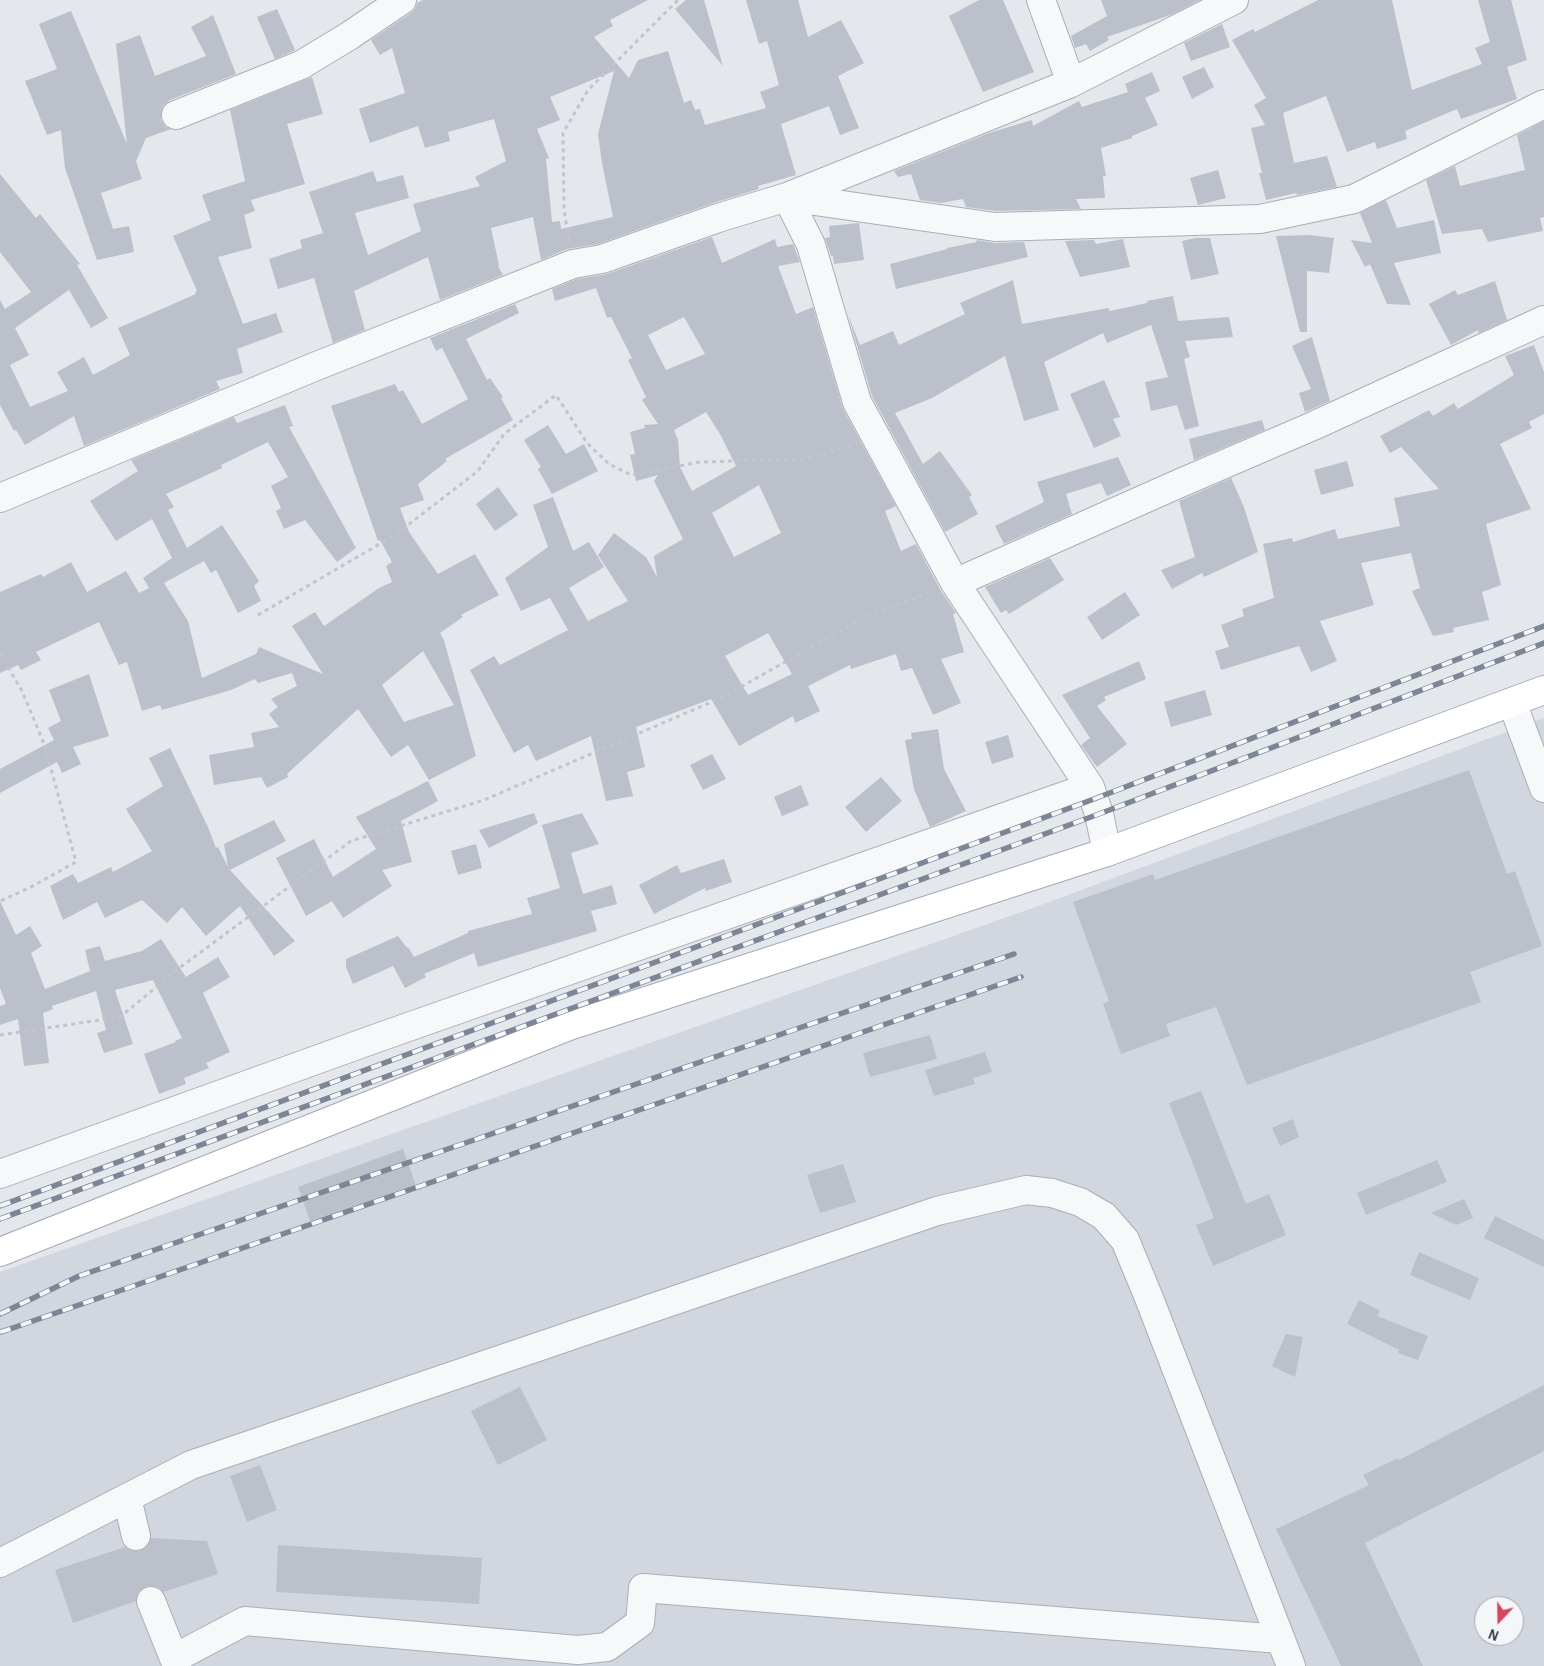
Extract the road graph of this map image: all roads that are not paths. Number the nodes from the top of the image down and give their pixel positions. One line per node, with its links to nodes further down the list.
1 (402, 0): 6 (street)
2 (1041, 0): 4 (street)
3 (1234, 0): 4 (street)
4 (1071, 83): 7 (street)
5 (1544, 104): 7 (street)
6 (176, 114)
7 (786, 197): 9 (street); 10 (street)
8 (1544, 320): 10 (street)
9 (0, 498)
10 (955, 583): 13 (street)
11 (1544, 690): 12 (main road)
12 (1512, 702): 14 (street); 15 (main road)
13 (1090, 787): 15 (street); 16 (street)
14 (1544, 788)
15 (1107, 852): 17 (main road)
16 (0, 1174)
17 (0, 1252)
18 (127, 1498): 19 (street); 20 (street); 22 (street)
19 (136, 1536)
20 (0, 1563)
21 (152, 1601): 23 (street)
22 (1280, 1639): 23 (street); 24 (street)
23 (176, 1662)
24 (1291, 1666)

